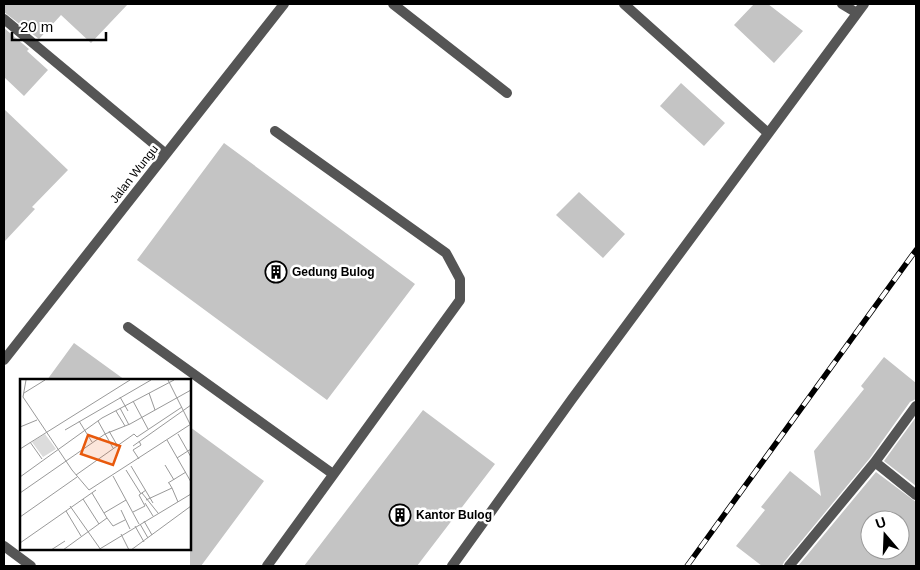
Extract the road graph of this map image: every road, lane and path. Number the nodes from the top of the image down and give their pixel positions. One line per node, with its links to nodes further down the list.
1 (284, 4): 11 (street, Jalan Wungu)
2 (392, 4): 8 (street)
3 (624, 4): 10 (street)
4 (842, 4): 6 (street)
5 (864, 4): 6 (street)
6 (857, 13): 10 (street)
7 (4, 19): 11 (street)
8 (508, 93)
9 (275, 131): 16 (street)
10 (768, 134): 21 (street)
11 (166, 154): 13 (street, Jalan Wungu)
12 (128, 327): 16 (street)
13 (4, 360)
14 (916, 406): 15 (street)
15 (875, 462): 17 (street); 22 (street)
16 (334, 474): 20 (street)
17 (916, 495)
18 (4, 546): 19 (street)
19 (31, 566)
20 (267, 566)
21 (452, 566)
22 (789, 566)

